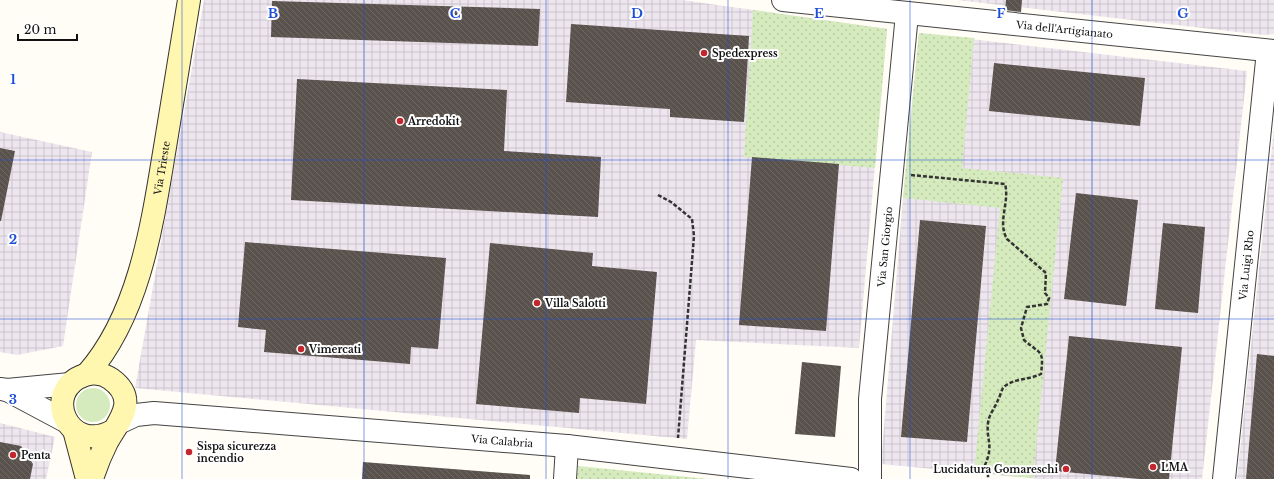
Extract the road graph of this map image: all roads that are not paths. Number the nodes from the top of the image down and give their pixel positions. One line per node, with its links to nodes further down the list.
1 (189, 0): 5 (street, Via Trieste)
2 (783, 0): 3 (street, Via dell'Artigianato)
3 (907, 14): 4 (street, Via dell'Artigianato); 17 (street, Via San Giorgio)
4 (1271, 51): 18 (street, Via Luigi Rho)
5 (117, 332): 6 (street); 7 (street)
6 (79, 379): 7 (street); 8 (street); 10 (street)
7 (119, 387): 9 (street); 11 (street)
8 (4, 389): 10 (street)
9 (154, 413): 11 (street); 12 (street, Via Calabria)
10 (70, 426): 11 (street); 13 (street)
11 (117, 426): 14 (street)
12 (567, 446): 15 (street); 16 (street, Via Calabria)
13 (87, 479)
14 (92, 479)
15 (565, 479)
16 (851, 479)
17 (870, 479)
18 (1224, 479)

